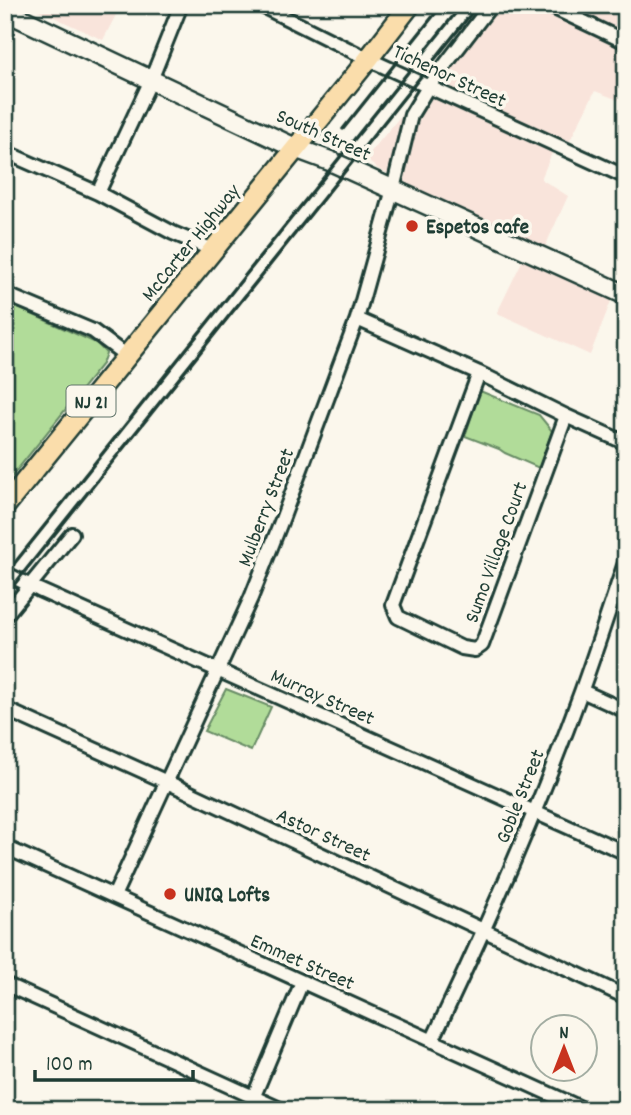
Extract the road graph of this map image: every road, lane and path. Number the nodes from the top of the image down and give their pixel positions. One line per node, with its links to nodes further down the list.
1 (181, 5): 9 (street)
2 (260, 5): 8 (street, Tichenor Street)
3 (410, 5): 8 (main road, McCarter Highway / NJ 21)
4 (491, 5): 10 (street, Mulberry Street)
5 (548, 5): 7 (street)
6 (5, 11): 9 (main road, South Street)
7 (626, 42)
8 (368, 59): 10 (street, Tichenor Street); 11 (main road, McCarter Highway / NJ 21)
9 (151, 80): 11 (main road, South Street); 15 (street)
10 (428, 87): 13 (street, Tichenor Street); 14 (street, Mulberry Street)
11 (295, 148): 14 (main road, South Street); 16 (main road, McCarter Highway / NJ 21)
12 (5, 152): 15 (street)
13 (626, 177)
14 (393, 189): 18 (main road, South Street); 19 (street, Mulberry Street)
15 (98, 193): 16 (street)
16 (213, 250): 20 (main road, McCarter Highway / NJ 21)
17 (5, 294): 20 (street)
18 (626, 295)
19 (357, 319): 21 (street); 31 (street, Mulberry Street)
20 (128, 357): 24 (main road, McCarter Highway / NJ 21)
21 (479, 373): 22 (street); 22 (street, Sumo Village Court)
22 (566, 416): 23 (street)
23 (626, 443)
24 (5, 506)
25 (72, 534): 29 (street)
26 (626, 560): 28 (street, Goble Street)
27 (5, 573): 29 (street, Murray Street)
28 (623, 576): 32 (street, Goble Street)
29 (31, 586): 30 (street); 31 (street, Murray Street)
30 (5, 616)
31 (218, 670): 35 (street, Mulberry Street); 36 (street, Murray Street)
32 (582, 691): 34 (street); 36 (street, Goble Street)
33 (5, 709): 35 (street, Astor Street)
34 (626, 710)
35 (167, 782): 39 (street, Mulberry Street); 40 (street, Astor Street)
36 (534, 811): 38 (street, Murray Street); 40 (street, Goble Street)
37 (5, 847): 39 (street, Emmet Street)
38 (626, 853)
39 (114, 896): 41 (street, Emmet Street)
40 (484, 930): 43 (street, Astor Street); 44 (street, Goble Street)
41 (302, 982): 44 (street, Emmet Street); 45 (street)
42 (5, 984): 45 (street)
43 (626, 997)
44 (432, 1041): 48 (street, Emmet Street)
45 (254, 1097): 46 (street); 47 (street)
46 (248, 1110)
47 (282, 1110)
48 (585, 1110)

